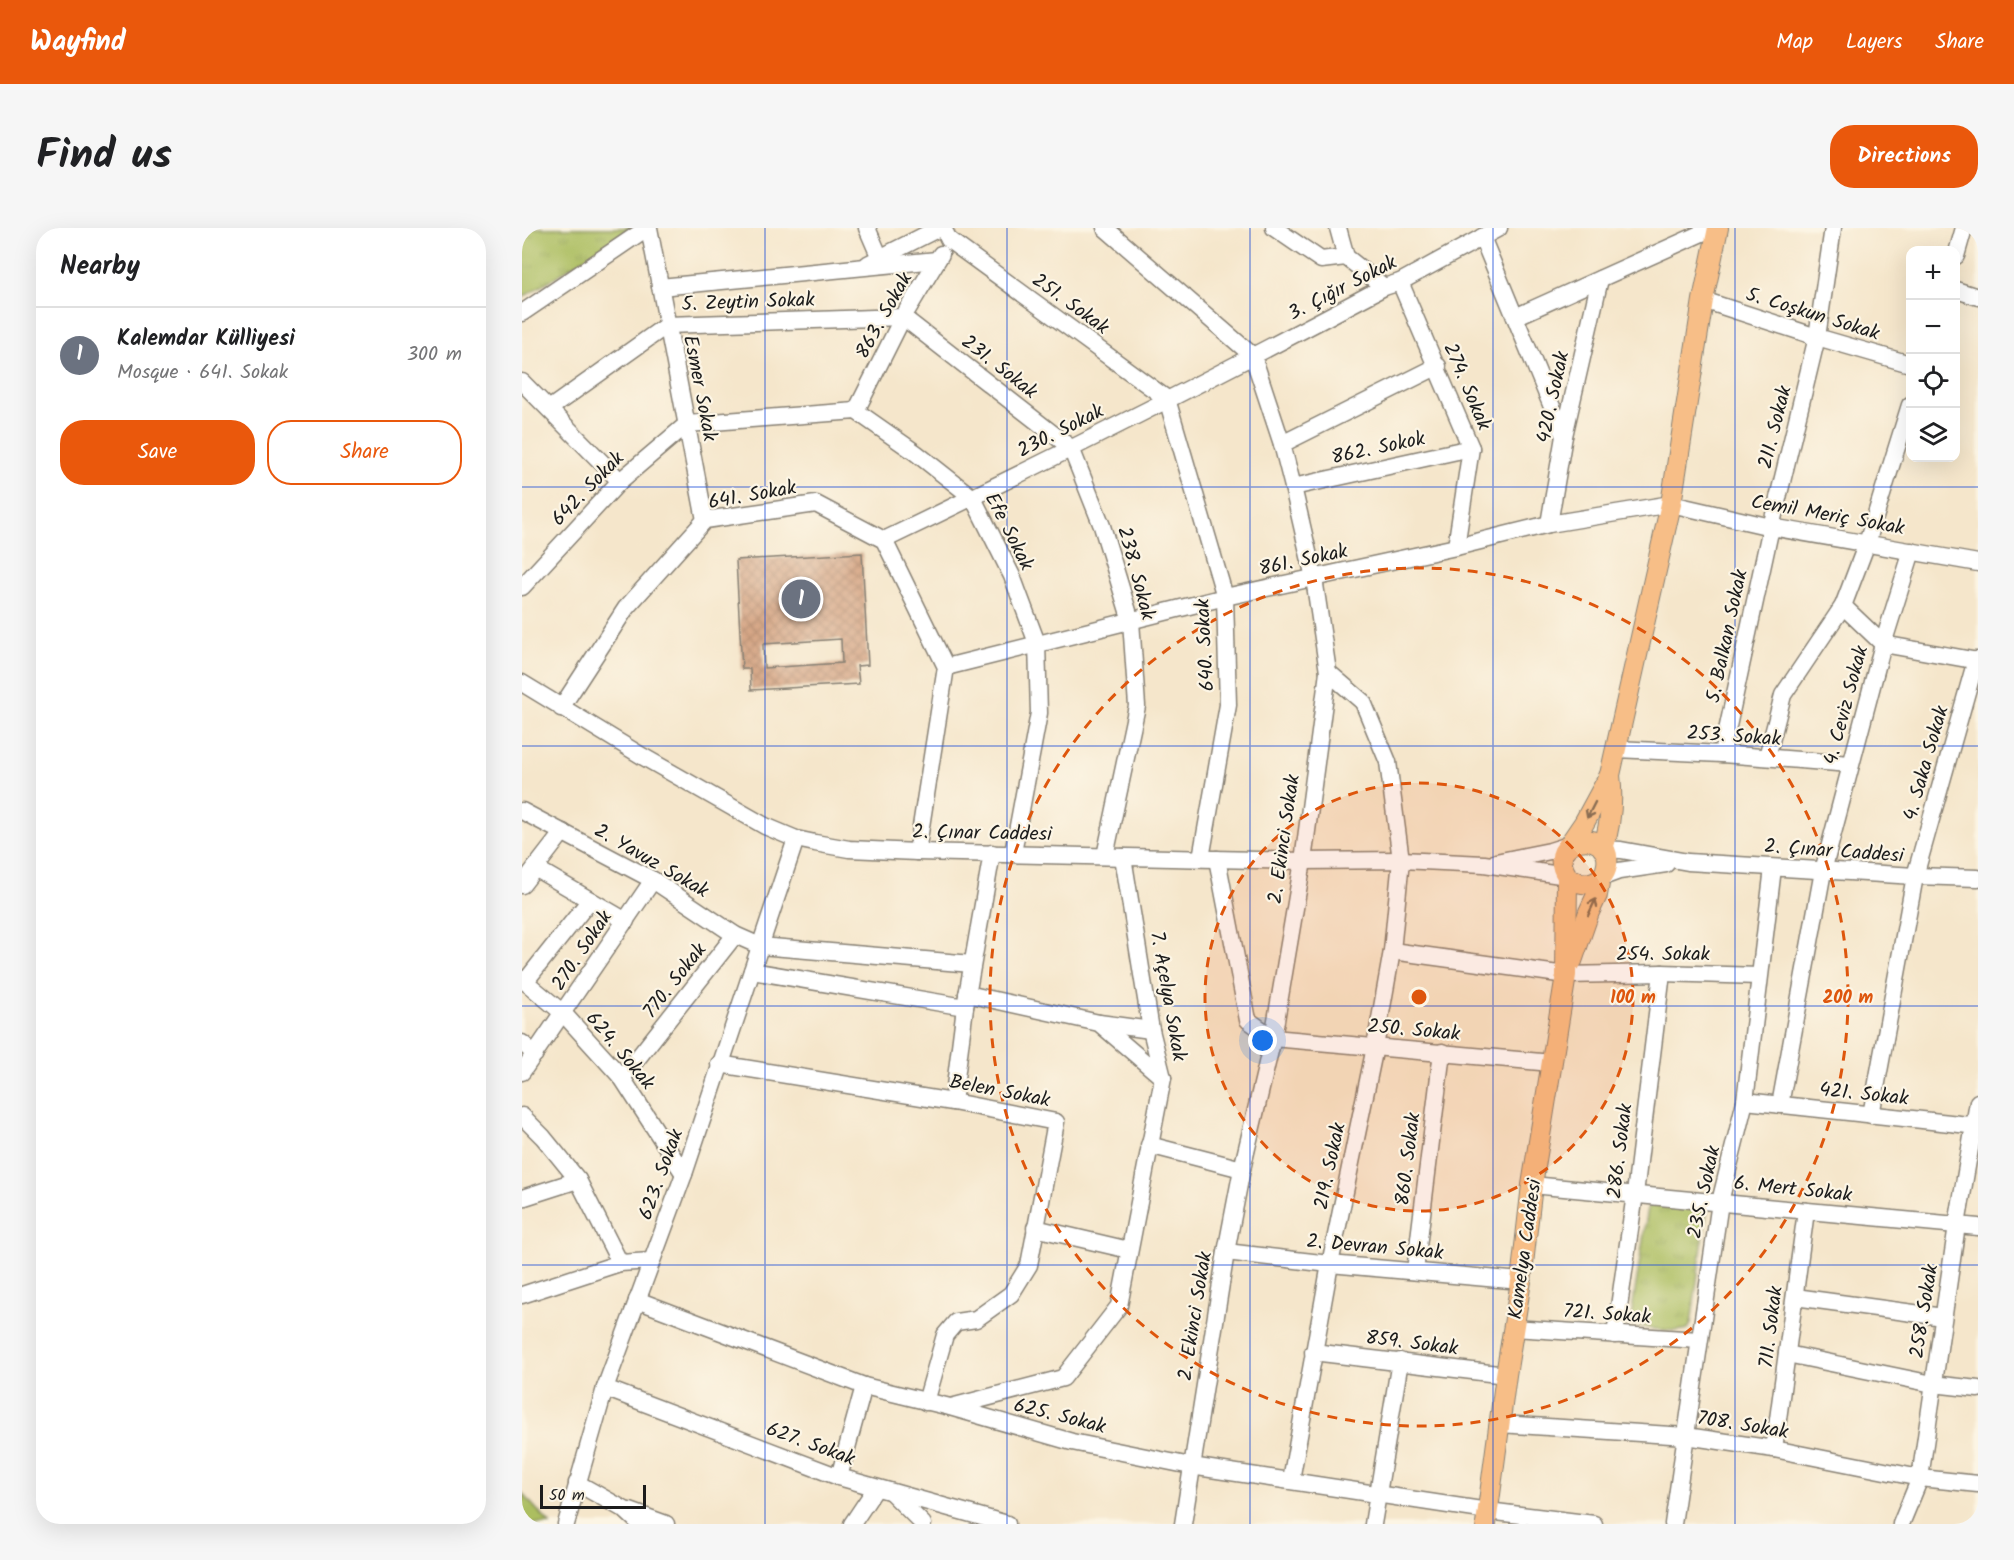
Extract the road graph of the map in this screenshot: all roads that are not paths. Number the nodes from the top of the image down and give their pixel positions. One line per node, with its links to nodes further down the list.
1 (648, 228): 20 (street, Esmer Sokak); 24 (street)
2 (867, 228): 15 (street)
3 (1105, 228): 29 (street)
4 (1274, 228): 14 (street)
5 (1338, 228): 14 (street)
6 (1499, 228): 12 (street, 3. Çığır Sokak)
7 (1713, 228): 18 (street)
8 (1718, 228): 23 (main road)
9 (1833, 228): 28 (street, 211. Sokak)
10 (1964, 228): 13 (street)
11 (944, 232): 15 (street); 16 (street, 863. Sokak); 33 (street, 251. Sokak)
12 (1482, 237): 19 (street, 3. Çığır Sokak); 26 (street)
13 (1959, 246)
14 (1346, 257): 19 (street)
15 (880, 258): 17 (street)
16 (937, 260): 17 (street, 5. Zeytin Sokak); 25 (street, 863. Sokak)
17 (859, 268): 20 (street, 5. Zeytin Sokak)
18 (1600, 279): 26 (street); 38 (street, 420. Sokak)
19 (1392, 284): 29 (street, 3. Çığır Sokak); 31 (street, 274. Sokak)
20 (660, 287): 27 (street, Esmer Sokak)
21 (1960, 291): 22 (street)
22 (1978, 297)
23 (1703, 300): 28 (street, 5. Coşkun Sokak); 45 (main road)
24 (522, 313)
25 (903, 317): 27 (street, 5. Zeytin Sokak); 36 (street, 863. Sokak); 40 (street, 231. Sokak)
26 (1515, 317): 38 (street)
27 (667, 325): 35 (street, 5. Zeytin Sokak); 37 (street, Esmer Sokak)
28 (1817, 337): 30 (street, 5. Coşkun Sokak); 48 (street, 211. Sokak)
29 (1253, 356): 33 (street, 230. Sokak); 39 (street, 2. Ekinci Sokak)
30 (1906, 363)
31 (1438, 366): 39 (street); 41 (street, 274. Sokak)
32 (522, 382): 35 (street)
33 (1167, 399): 40 (street, 230. Sokak); 56 (street, 640. Sokak)
34 (1910, 408): 50 (street)
35 (549, 409): 42 (street)
36 (856, 411): 37 (street); 44 (street, Efe Sokak)
37 (687, 424): 42 (street, 642. Sokak); 46 (street, Esmer Sokak)
38 (1564, 436): 47 (street, 420. Sokak)
39 (1282, 444): 43 (street, 2. Ekinci Sokak)
40 (1071, 448): 44 (street, 230. Sokak); 58 (street, 238. Sokak)
41 (1471, 448): 43 (street, 862. Sokok); 51 (street, 274. Sokak)
42 (620, 481): 55 (street, 642. Sokak)
43 (1293, 487): 54 (street, 2. Ekinci Sokak)
44 (972, 498): 49 (street, 230. Sokak); 59 (street, Efe Sokak)
45 (1671, 504): 47 (street, 861. Sokak); 48 (street, Cemil Meriç Sokak); 66 (main road)
46 (705, 520): 49 (street, 641. Sokak); 65 (street, 641. Sokak)
47 (1549, 524): 51 (street, 861. Sokak)
48 (1771, 527): 50 (street, Cemil Meriç Sokak); 67 (street, 5. Balkan Sokak)
49 (884, 540): 62 (street)
50 (1867, 543): 52 (street, Cemil Meriç Sokak); 57 (street)
51 (1456, 547): 54 (street, 861. Sokak)
52 (1912, 551): 53 (street, Cemil Meriç Sokak); 60 (street, 4. Ceviz Sokak)
53 (1978, 563)
54 (1314, 578): 56 (street, 861. Sokak); 63 (street, 2. Ekinci Sokak)
55 (522, 587)
56 (1225, 597): 58 (street, 861. Sokak); 81 (street, 640. Sokak)
57 (1843, 606): 60 (street); 68 (street)
58 (1131, 621): 59 (street, 861. Sokak); 79 (street, 238. Sokak)
59 (1037, 643): 62 (street, 861. Sokak); 78 (street, Efe Sokak)
60 (1883, 644): 61 (street); 69 (street, 4. Ceviz Sokak)
61 (1977, 661): 90 (street, 4. Saka Sokak)
62 (946, 667): 76 (street)
63 (1328, 672): 82 (street, 219. Sokak); 83 (street, 2. Ekinci Sokak)
64 (524, 689): 65 (street, 2. Çınar Caddesi)
65 (561, 708): 73 (street, 2. Çınar Caddesi)
66 (1616, 749): 67 (street, 253. Sokak); 70 (main road)
67 (1722, 754): 68 (street, 253. Sokak)
68 (1767, 758): 69 (street, 253. Sokak)
69 (1850, 764): 88 (street, 4. Ceviz Sokak)
70 (1610, 775): 74 (main road, one-way to 74); 75 (main road)
71 (522, 811): 72 (street, 2. Yavuz Sokak)
72 (563, 832): 86 (street); 93 (street, 2. Yavuz Sokak)
73 (796, 839): 76 (street, 2. Çınar Caddesi); 98 (street, 623. Sokak)
74 (1569, 845): 75 (main road); 85 (street); 89 (main road)
75 (1603, 849): 84 (street); 91 (main road)
76 (917, 852): 77 (street, 2. Çınar Caddesi)
77 (992, 853): 78 (street, 2. Çınar Caddesi); 100 (street)
78 (1012, 853): 79 (street, 2. Çınar Caddesi)
79 (1105, 856): 80 (street, 2. Çınar Caddesi)
80 (1123, 856): 81 (street, 2. Çınar Caddesi); 109 (street, 7. Açelya Sokak)
81 (1209, 858): 83 (street, 2. Çınar Caddesi); 110 (street)
82 (1401, 860): 83 (street, 2. Çınar Caddesi); 85 (street, 2. Çınar Caddesi); 99 (street, 219. Sokak)
83 (1303, 861): 110 (street, 2. Ekinci Sokak)
84 (1688, 861): 87 (street, 2. Çınar Caddesi); 91 (street)
85 (1484, 864): 89 (street)
86 (535, 868): 94 (street); 95 (street)
87 (1773, 868): 88 (street, 2. Çınar Caddesi); 104 (street, 235. Sokak)
88 (1823, 871): 90 (street, 2. Çınar Caddesi); 122 (street)
89 (1567, 876): 91 (main road); 103 (main road)
90 (1915, 876): 92 (street, 2. Çınar Caddesi); 123 (street, 4. Saka Sokak)
91 (1600, 878): 103 (main road, one-way to 91)
92 (1978, 878)
93 (653, 880): 96 (street, 270. Sokak); 97 (street, 2. Yavuz Sokak)
94 (522, 885)
95 (590, 900): 96 (street); 105 (street)
96 (626, 921): 107 (street, 270. Sokak)
97 (735, 935): 98 (street, 2. Yavuz Sokak); 117 (street, 770. Sokak)
98 (759, 946): 100 (street, 2. Yavuz Sokak); 101 (street, 623. Sokak)
99 (1392, 951): 103 (street, 254. Sokak); 111 (street, 219. Sokak)
100 (972, 964): 106 (street)
101 (752, 972): 106 (street); 115 (street, 623. Sokak)
102 (1662, 973): 103 (street, 254. Sokak); 104 (street, 254. Sokak); 131 (street, 286. Sokak)
103 (1566, 975): 114 (main road, Kamelya Caddesi)
104 (1759, 976): 119 (street, 235. Sokak)
105 (523, 980): 107 (street, 624. Sokak)
106 (966, 1001): 108 (street); 120 (street)
107 (563, 1013): 112 (street, 270. Sokak); 117 (street, 624. Sokak)
108 (1099, 1023): 109 (street); 118 (street)
109 (1151, 1030): 118 (street, 7. Açelya Sokak)
110 (1273, 1038): 111 (street, 250. Sokak); 127 (street, 2. Ekinci Sokak)
111 (1375, 1047): 113 (street, 250. Sokak); 142 (street, 219. Sokak)
112 (528, 1049): 116 (street, 270. Sokak)
113 (1442, 1052): 114 (street, 250. Sokak); 143 (street, 860. Sokak)
114 (1552, 1062): 130 (main road, Kamelya Caddesi)
115 (719, 1064): 120 (street, Belen Sokak); 128 (street, 623. Sokak)
116 (522, 1072)
117 (622, 1078): 128 (street, 624. Sokak)
118 (1162, 1078): 126 (street, 7. Açelya Sokak)
119 (1745, 1101): 122 (street, 421. Sokak); 133 (street, 235. Sokak)
120 (953, 1102): 137 (street, Belen Sokak)
121 (1978, 1102): 125 (street, 258. Sokak)
122 (1780, 1105): 123 (street, 421. Sokak)
123 (1871, 1115): 125 (street, 421. Sokak)
124 (522, 1116): 129 (street)
125 (1976, 1126): 135 (street, 258. Sokak)
126 (1149, 1145): 127 (street); 138 (street, 7. Açelya Sokak)
127 (1242, 1169): 139 (street, 2. Ekinci Sokak)
128 (684, 1174): 140 (street, 623. Sokak)
129 (578, 1180): 132 (street); 141 (street)
130 (1532, 1185): 131 (street, 6. Mert Sokak); 144 (main road, Kamelya Caddesi)
131 (1635, 1194): 133 (street, 6. Mert Sokak); 150 (street, 286. Sokak)
132 (522, 1198)
133 (1720, 1202): 134 (street, 6. Mert Sokak); 151 (street, 235. Sokak)
134 (1806, 1211): 135 (street, 6. Mert Sokak); 146 (street, 711. Sokak)
135 (1957, 1226): 136 (street, 6. Mert Sokak); 148 (street, 258. Sokak)
136 (1978, 1227)
137 (1035, 1228): 138 (street); 160 (street, Belen Sokak)
138 (1129, 1250): 161 (street, 7. Açelya Sokak)
139 (1226, 1252): 142 (street, 2. Devran Sokak); 165 (street, 2. Ekinci Sokak)
140 (651, 1261): 141 (street); 147 (street, 623. Sokak)
141 (620, 1263): 145 (street)
142 (1330, 1264): 143 (street, 2. Devran Sokak); 152 (street, 219. Sokak)
143 (1415, 1271): 144 (street, 2. Devran Sokak)
144 (1521, 1281): 149 (main road, Kamelya Caddesi)
145 (522, 1295)
146 (1795, 1297): 148 (street); 153 (street, 711. Sokak)
147 (637, 1300): 157 (street, 625. Sokak); 158 (street, 623. Sokak)
148 (1943, 1317): 156 (street, 258. Sokak)
149 (1513, 1328): 150 (street, 721. Sokak); 155 (main road, Kamelya Caddesi)
150 (1615, 1335): 151 (street, 721. Sokak)
151 (1699, 1340): 163 (street, 235. Sokak)
152 (1313, 1352): 154 (street, 859. Sokak); 168 (street, 219. Sokak)
153 (1787, 1354): 156 (street); 164 (street, 711. Sokak)
154 (1400, 1361): 155 (street, 859. Sokak); 172 (street)
155 (1506, 1375): 162 (main road, Kamelya Caddesi)
156 (1933, 1384): 159 (street); 167 (street, 258. Sokak)
157 (864, 1386): 160 (street, 625. Sokak); 166 (street)
158 (605, 1388): 166 (street, 627. Sokak); 169 (street, 623. Sokak)
159 (1978, 1389)
160 (926, 1402): 161 (street, 625. Sokak)
161 (950, 1407): 165 (street, 625. Sokak)
162 (1500, 1424): 163 (street, 708. Sokak); 174 (main road, Kamelya Caddesi)
163 (1686, 1436): 164 (street, 708. Sokak); 184 (street, 235. Sokak)
164 (1774, 1449): 167 (street, 708. Sokak)
165 (1191, 1466): 168 (street, 625. Sokak); 181 (street, 2. Ekinci Sokak)
166 (839, 1477): 171 (street, 627. Sokak)
167 (1920, 1478): 170 (street, 708. Sokak); 185 (street, 258. Sokak)
168 (1291, 1480): 172 (street, 625. Sokak)
169 (577, 1483): 173 (street); 175 (street, 623. Sokak)
170 (1978, 1484)
171 (883, 1490): 178 (street); 179 (street); 180 (street, 627. Sokak)
172 (1378, 1494): 174 (street, 625. Sokak); 182 (street)
173 (625, 1510): 176 (street); 177 (street)
174 (1487, 1517): 183 (street, 625. Sokak)
175 (566, 1524)
176 (640, 1524)
177 (666, 1524)
178 (852, 1524)
179 (924, 1524)
180 (1007, 1524)
181 (1183, 1524)
182 (1373, 1524)
183 (1594, 1524)
184 (1673, 1524)
185 (1901, 1524)

